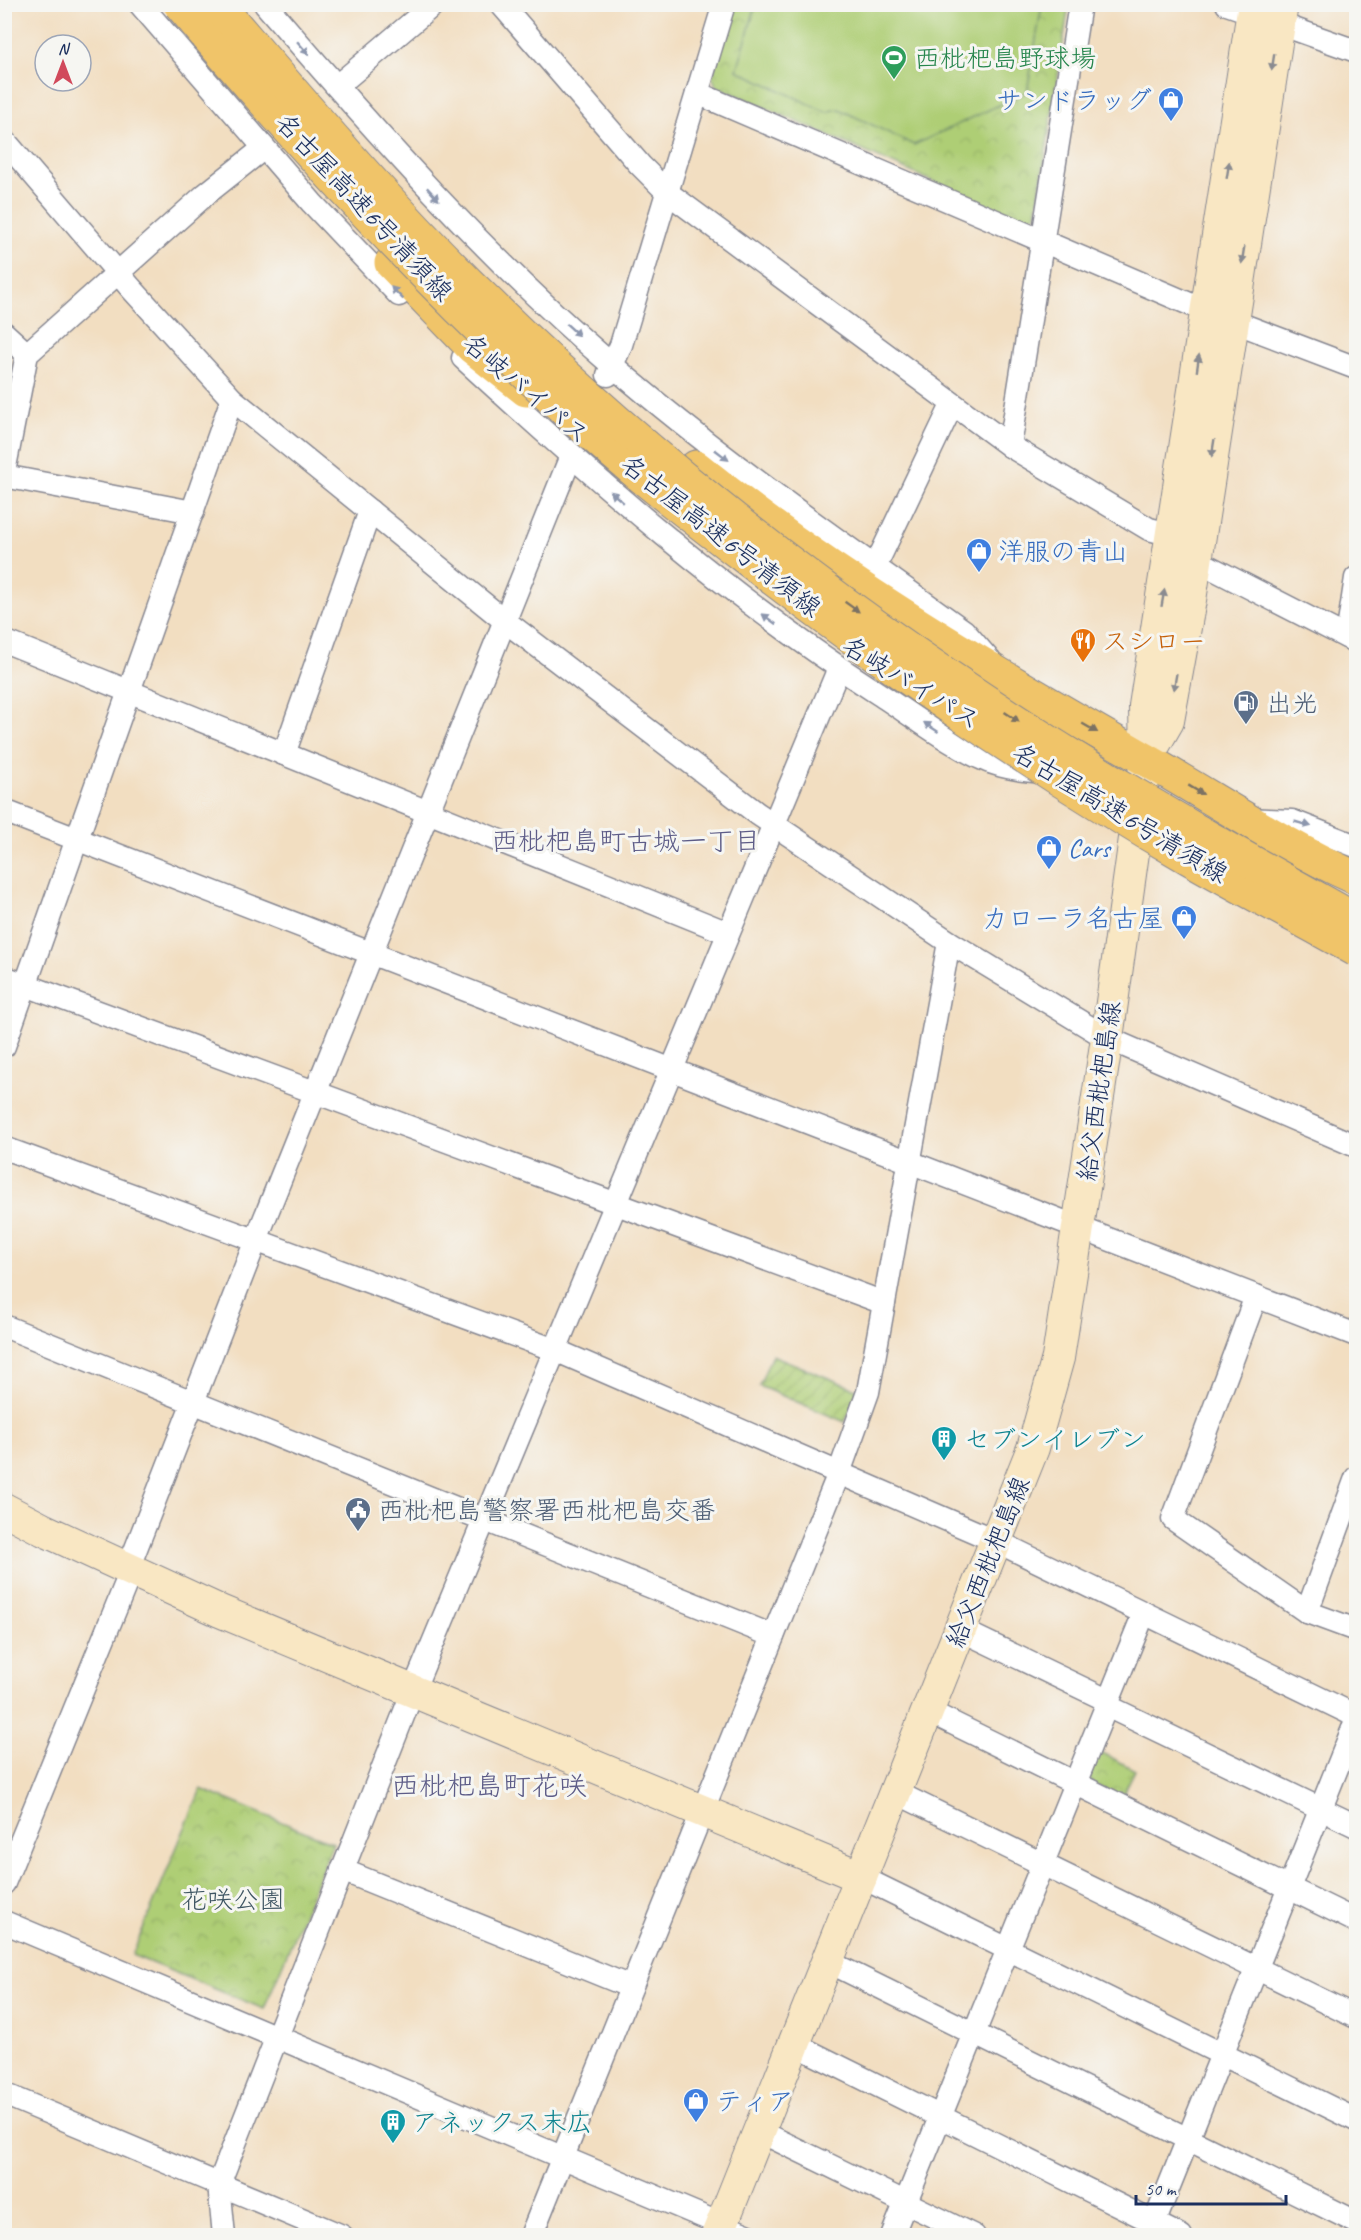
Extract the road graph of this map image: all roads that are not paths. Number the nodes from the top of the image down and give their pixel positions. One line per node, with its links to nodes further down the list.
1 (140, 4): 16 (street)
2 (169, 4): 45 (highway, 名岐バイパス)
3 (180, 4): 59 (highway, 名古屋高速6号清須線, bridge)
4 (217, 4): 55 (highway, 名古屋高速6号清須線, one-way to 55, bridge)
5 (232, 4): 41 (highway, 名岐バイパス)
6 (265, 4): 13 (street, one-way to 13)
7 (434, 4): 13 (street)
8 (501, 4): 17 (street)
9 (724, 4): 14 (street)
10 (1080, 4): 18 (street)
11 (1259, 10): 12 (street); 20 (street)
12 (1356, 51)
13 (337, 86): 24 (street, one-way to 24)
14 (697, 93): 17 (street); 18 (street)
15 (4, 140): 19 (street)
16 (264, 148): 19 (street); 28 (street, one-way to 16)
17 (668, 193): 24 (street); 26 (street)
18 (1042, 241): 20 (street); 27 (street)
19 (118, 273): 22 (street); 25 (street)
20 (1219, 316): 23 (street); 33 (street, one-way to 20); 34 (street, one-way to 34)
21 (4, 333): 22 (street)
22 (27, 354): 29 (street)
23 (1356, 368)
24 (610, 370): 35 (street, one-way to 35)
25 (232, 399): 31 (street); 32 (street)
26 (952, 405): 27 (street); 35 (street)
27 (1010, 447): 33 (street)
28 (572, 454): 37 (street); 40 (street, one-way to 28)
29 (4, 472)
30 (4, 477): 32 (street)
31 (370, 511): 37 (street); 43 (street)
32 (193, 512): 42 (street)
33 (1173, 535): 44 (street, one-way to 33)
34 (1196, 560): 38 (street); 44 (street, one-way to 44)
35 (875, 567): 41 (street)
36 (1356, 578): 38 (street)
37 (505, 621): 47 (street); 50 (street)
38 (1352, 640)
39 (4, 641): 42 (street)
40 (839, 668): 45 (street, one-way to 40); 50 (street)
41 (995, 671): 44 (highway, 名岐バイパス, one-way to 44)
42 (130, 692): 43 (street); 51 (street)
43 (284, 754): 47 (street)
44 (1146, 759): 48 (street, 給父西枇杷島線); 49 (highway, 名岐バイパス, one-way to 49)
45 (1063, 774): 48 (highway, 名岐バイパス)
46 (4, 811): 51 (street)
47 (428, 812): 57 (street); 60 (street)
48 (1138, 818): 54 (highway, 名岐バイパス); 64 (street, 給父西枇杷島線)
49 (1245, 819): 52 (street, one-way to 52); 53 (highway, 名岐バイパス)
50 (773, 825): 57 (street); 58 (street)
51 (78, 839): 60 (street); 63 (street)
52 (1356, 846)
53 (1356, 878)
54 (1291, 899): 56 (highway, 名岐バイパス); 61 (street)
55 (1356, 920)
56 (1356, 926)
57 (728, 933): 66 (street)
58 (949, 942): 64 (street); 70 (street)
59 (1356, 950)
60 (371, 952): 66 (street); 67 (street)
61 (1356, 965)
62 (4, 977): 63 (street)
63 (26, 985): 65 (street); 67 (street)
64 (1107, 1038): 68 (street); 72 (street, 給父西枇杷島線)
65 (4, 1046)
66 (672, 1069): 70 (street); 71 (street)
67 (316, 1092): 71 (street); 73 (street)
68 (1356, 1146)
69 (4, 1148): 73 (street)
70 (910, 1161): 72 (street); 75 (street)
71 (616, 1203): 75 (street); 78 (street)
72 (1079, 1226): 74 (street); 84 (street, 給父西枇杷島線)
73 (256, 1240): 78 (street); 79 (street)
74 (1256, 1296): 77 (street); 86 (street)
75 (884, 1303): 80 (street)
76 (4, 1326): 79 (street)
77 (1356, 1335)
78 (555, 1350): 80 (street); 83 (street)
79 (194, 1402): 83 (street); 85 (street)
80 (839, 1473): 84 (street); 90 (street)
81 (1354, 1492): 86 (street)
82 (4, 1509): 85 (street)
83 (484, 1520): 90 (street); 91 (street)
84 (996, 1541): 87 (street); 88 (street, 給父西枇杷島線)
85 (129, 1570): 91 (street); 104 (street)
86 (1307, 1612): 89 (street)
87 (1144, 1613): 92 (street); 94 (street)
88 (961, 1630): 92 (street); 93 (street, 給父西枇杷島線)
89 (1356, 1630)
90 (773, 1636): 99 (street)
91 (413, 1691): 99 (street); 102 (street)
92 (1108, 1703): 96 (street); 98 (street)
93 (928, 1711): 96 (street); 97 (street, 給父西枇杷島線)
94 (1356, 1716)
95 (1356, 1721): 98 (street)
96 (1076, 1783): 101 (street); 105 (street)
97 (895, 1792): 101 (street); 103 (street, 給父西枇杷島線)
98 (1321, 1809): 100 (street); 105 (street)
99 (702, 1811): 103 (street); 111 (street)
100 (1356, 1826)
101 (1043, 1864): 108 (street); 110 (street)
102 (342, 1870): 111 (street); 114 (street)
103 (861, 1877): 108 (street); 109 (street, 給父西枇杷島線)
104 (4, 1883)
105 (1290, 1888): 106 (street); 110 (street)
106 (1356, 1921)
107 (4, 1922): 114 (street)
108 (1009, 1950): 113 (street); 116 (street)
109 (827, 1962): 113 (street); 115 (street, 給父西枇杷島線)
110 (1257, 1969): 112 (street); 116 (street)
111 (631, 1987): 122 (street)
112 (1356, 2017)
113 (974, 2034): 118 (street); 121 (street)
114 (277, 2037): 122 (street); 123 (street)
115 (794, 2044): 118 (street); 120 (street, 給父西枇杷島線)
116 (1223, 2054): 119 (street); 121 (street)
117 (4, 2094): 123 (street)
118 (942, 2117): 124 (street); 126 (street)
119 (1356, 2120)
120 (759, 2131): 124 (street); 127 (street, 給父西枇杷島線)
121 (1188, 2139): 125 (street); 126 (street)
122 (562, 2158): 127 (street); 130 (street)
123 (219, 2184): 128 (street); 129 (street)
124 (906, 2203): 131 (street); 132 (street)
125 (1356, 2222)
126 (1152, 2229): 133 (street)
127 (722, 2233)
128 (224, 2235)
129 (342, 2235)
130 (531, 2235)
131 (892, 2235)
132 (974, 2235)
133 (1181, 2235)

